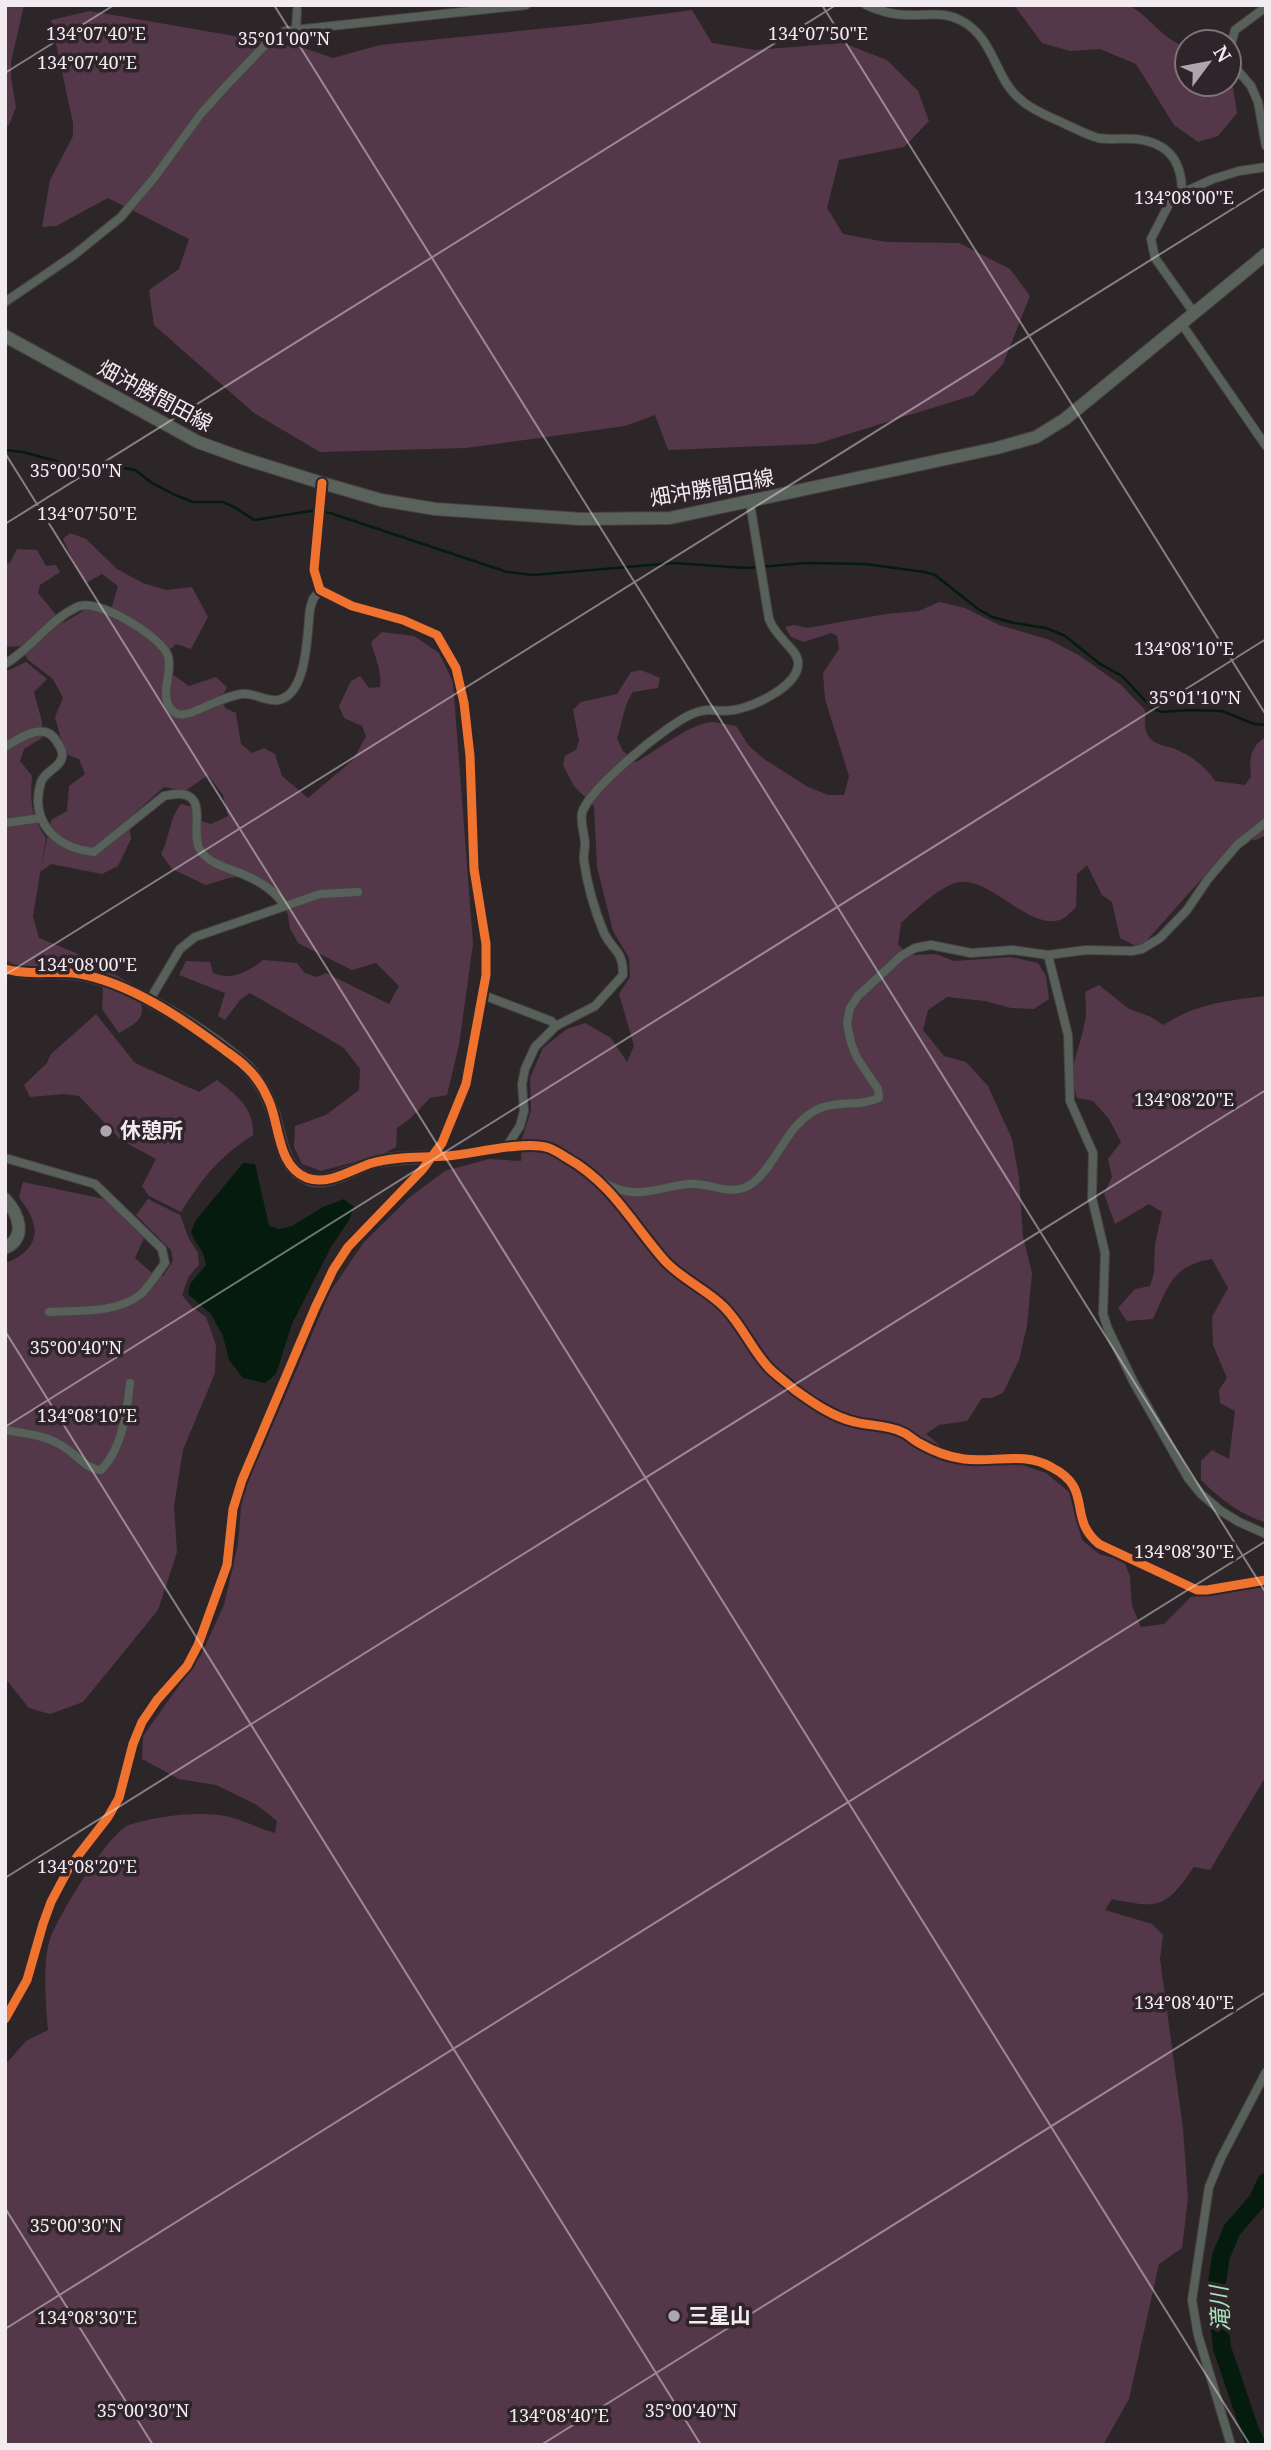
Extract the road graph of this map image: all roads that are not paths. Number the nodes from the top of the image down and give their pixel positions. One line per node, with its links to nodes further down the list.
1 (526, 5): 5 (street)
2 (866, 5): 8 (street)
3 (1266, 6): 6 (street)
4 (297, 10): 5 (street)
5 (296, 30): 10 (street)
6 (1266, 146)
7 (1266, 167): 8 (street)
8 (1182, 193): 11 (street)
9 (1266, 254): 11 (main road, 畑沖勝間田線)
10 (5, 302)
11 (1194, 313): 12 (main road, 畑沖勝間田線)
12 (1181, 323): 14 (street); 16 (main road, 畑沖勝間田線)
13 (5, 336): 15 (main road, 畑沖勝間田線)
14 (1266, 446)
15 (322, 483): 16 (main road, 畑沖勝間田線); 17 (street)
16 (750, 503): 29 (street)
17 (320, 590): 18 (street); 27 (street)
18 (5, 664)
19 (5, 747): 20 (street)
20 (41, 817): 22 (street); 24 (street)
21 (1266, 822): 25 (street)
22 (5, 824)
23 (358, 892): 24 (street)
24 (285, 906): 28 (street)
25 (1048, 955): 33 (street); 39 (street)
26 (5, 969): 28 (main road)
27 (483, 995): 29 (street); 31 (street)
28 (149, 1001): 31 (main road)
29 (556, 1026): 30 (street)
30 (505, 1149): 31 (street); 33 (street)
31 (433, 1157): 41 (street)
32 (5, 1158): 36 (street)
33 (595, 1178): 40 (street)
34 (5, 1199): 35 (main road)
35 (5, 1248)
36 (49, 1312)
37 (130, 1383): 38 (street)
38 (5, 1430)
39 (1266, 1534)
40 (1266, 1580)
41 (5, 2019)
42 (1266, 2072): 43 (street)
43 (1231, 2445)

